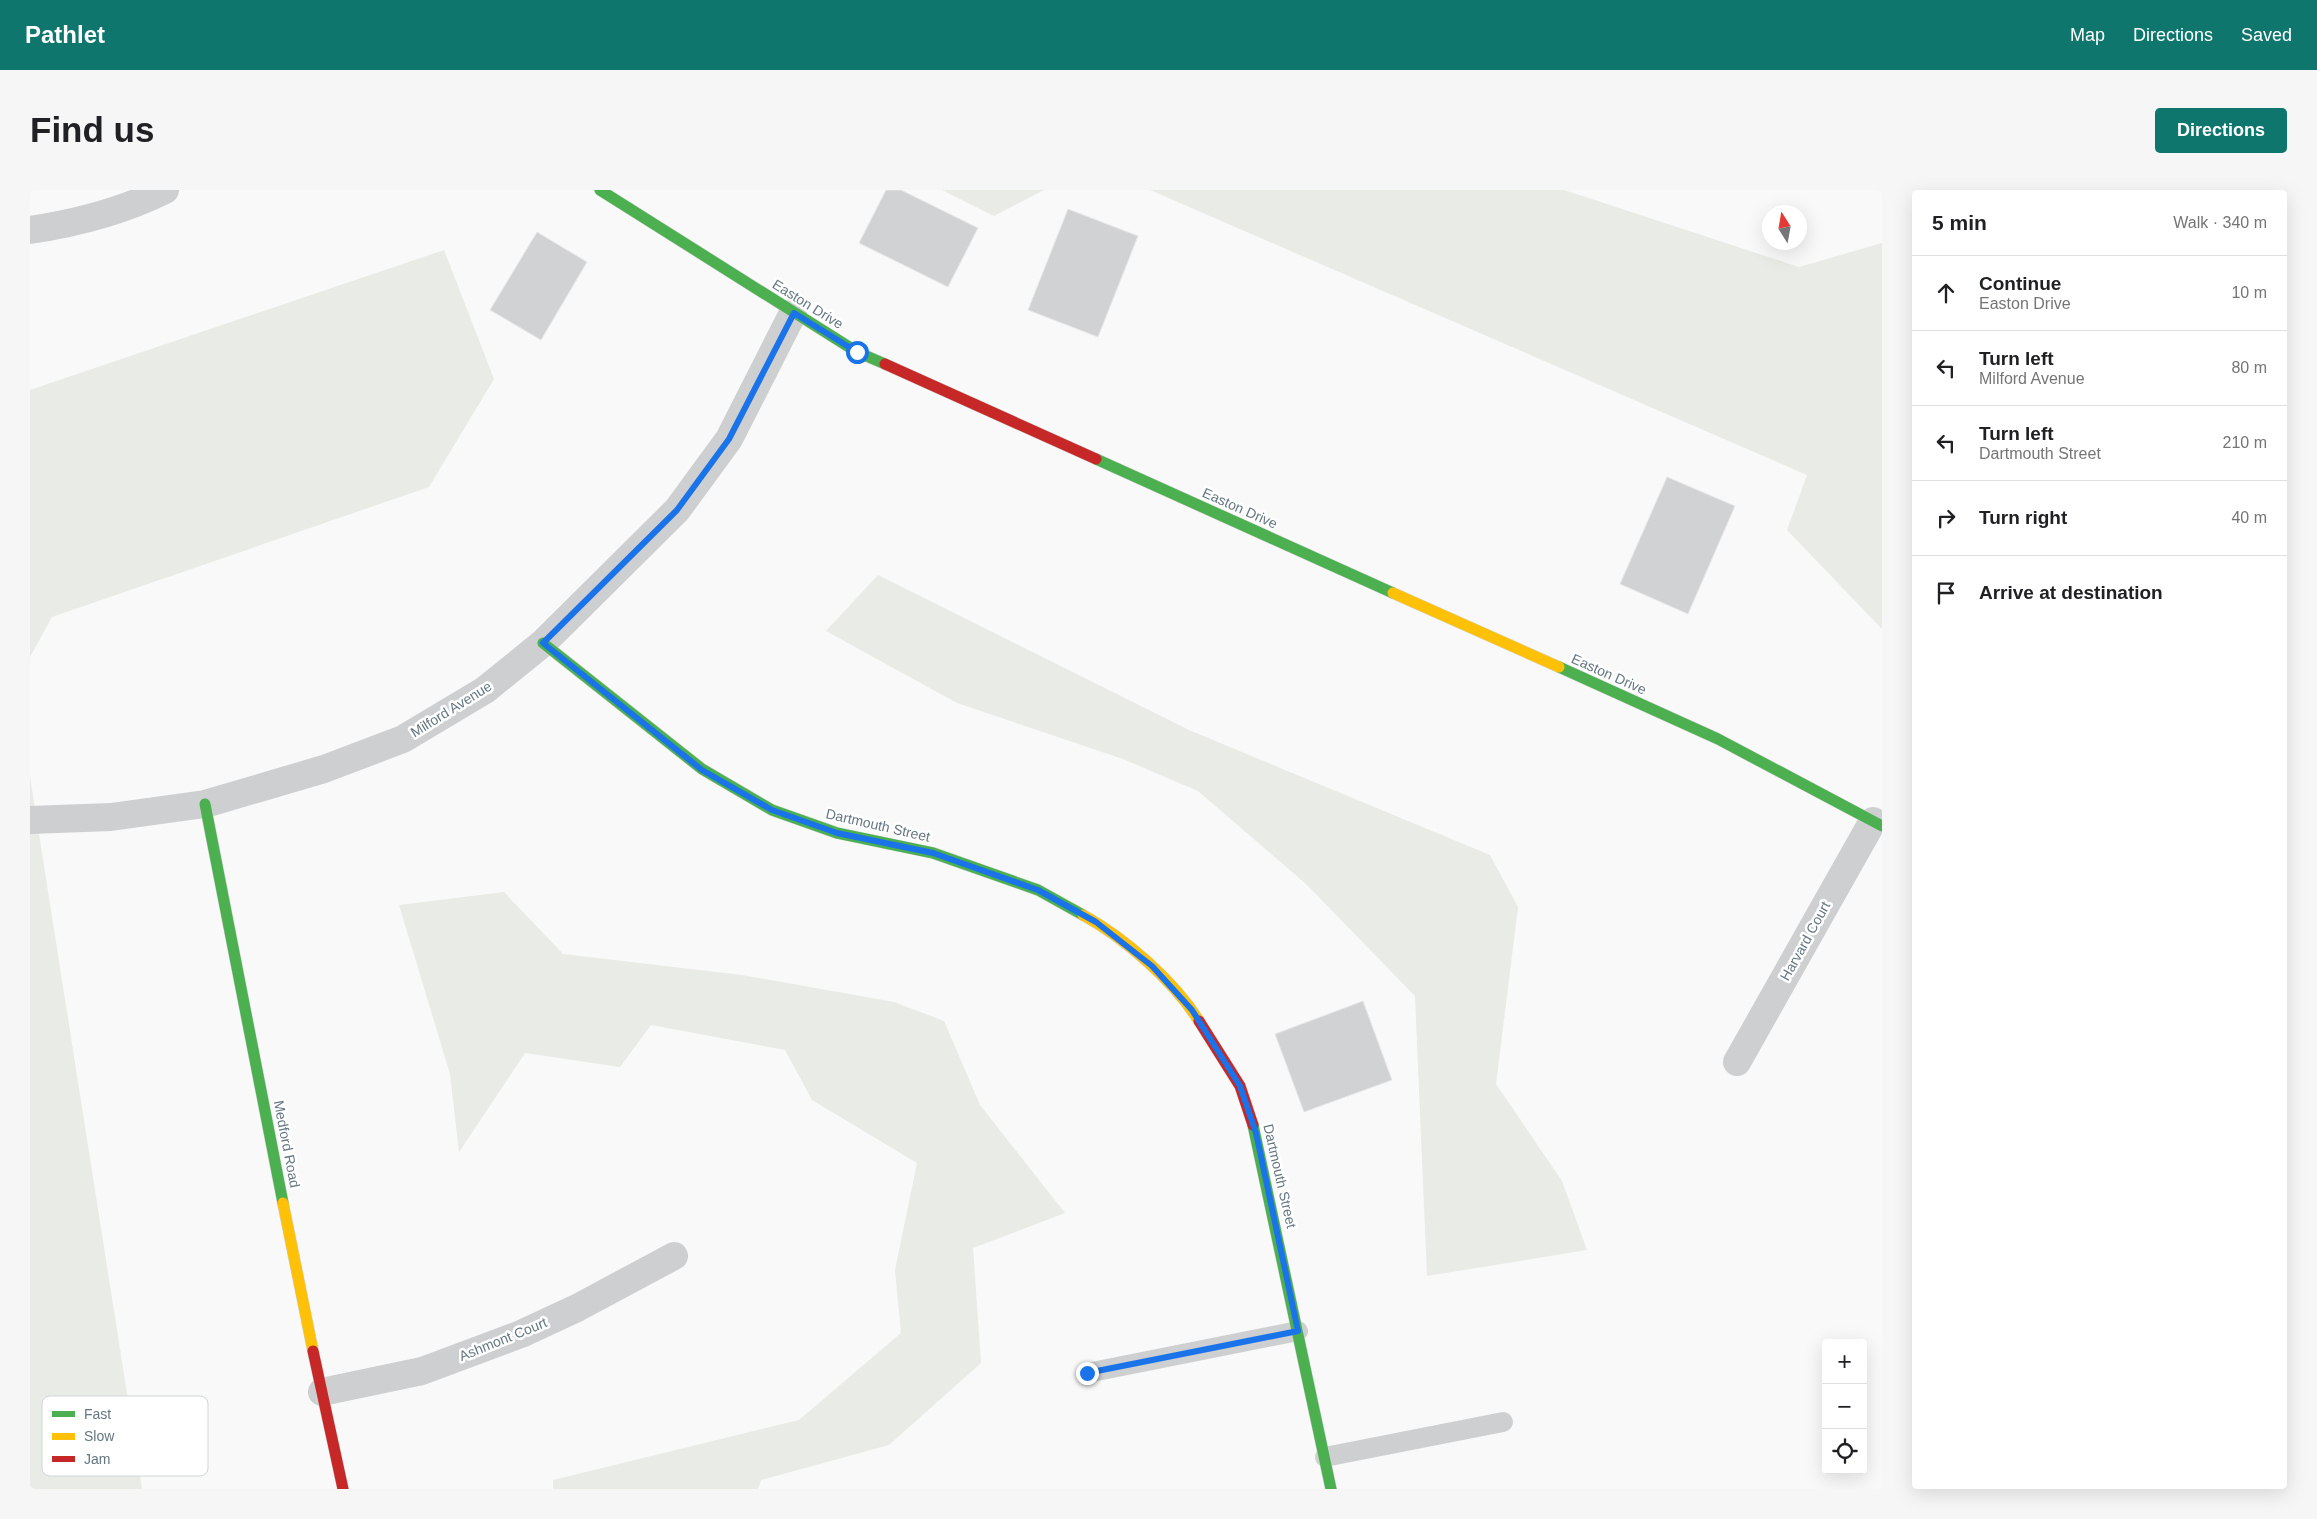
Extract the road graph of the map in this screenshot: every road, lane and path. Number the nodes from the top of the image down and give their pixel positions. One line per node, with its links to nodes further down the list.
1 (165, 190): 3 (street)
2 (600, 190): 4 (street, Easton Drive)
3 (30, 230)
4 (794, 313): 5 (street, Milford Avenue); 8 (street, Easton Drive)
5 (543, 643): 6 (street, Milford Avenue); 11 (street, Dartmouth Street)
6 (205, 804): 7 (street, Milford Avenue); 13 (street, Medford Road)
7 (30, 820)
8 (1877, 824): 9 (street, Harvard Court)
9 (1737, 1062)
10 (674, 1256): 13 (street, Ashmont Court)
11 (1298, 1331): 12 (lane); 15 (street, Dartmouth Street)
12 (1087, 1373)
13 (322, 1392): 16 (street, Medford Road)
14 (1503, 1422): 15 (lane)
15 (1325, 1457): 17 (street, Dartmouth Street)
16 (343, 1489)
17 (1331, 1489)

